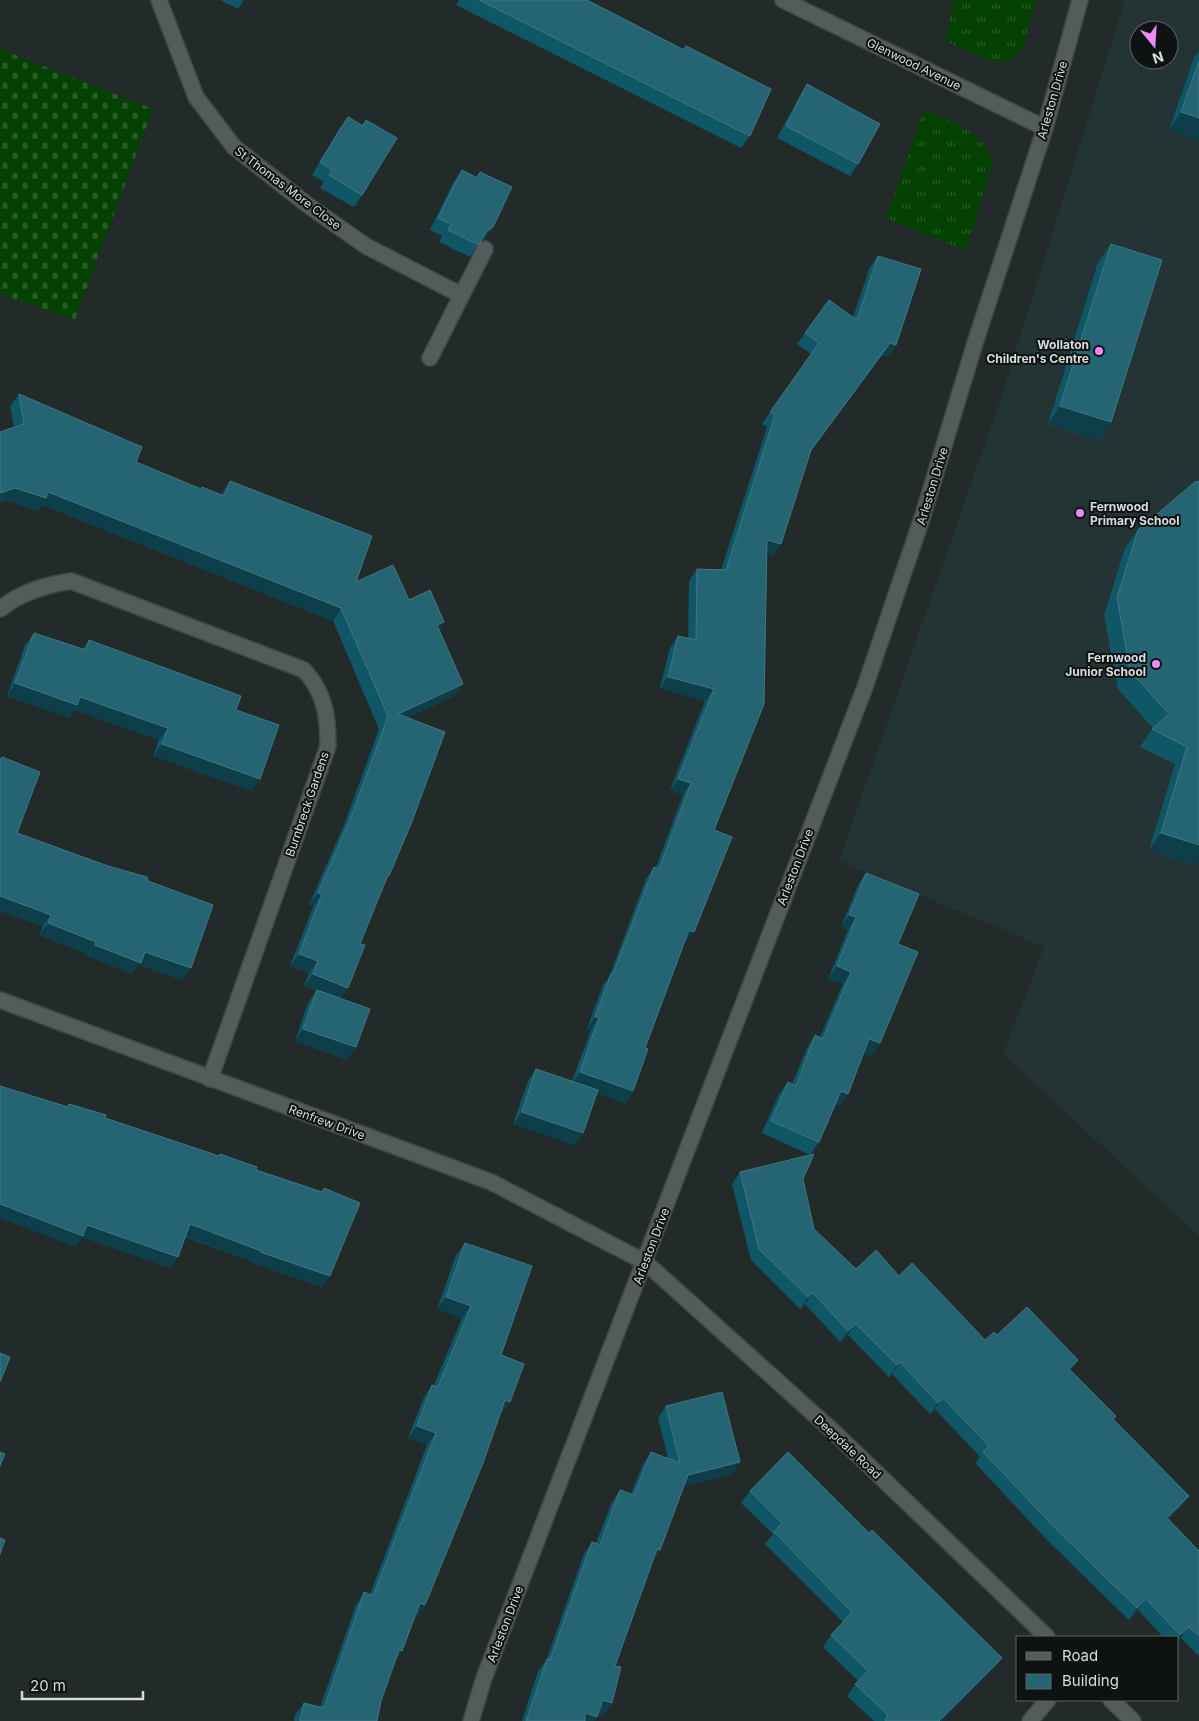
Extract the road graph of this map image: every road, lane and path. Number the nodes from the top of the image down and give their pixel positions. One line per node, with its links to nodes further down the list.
1 (159, 0): 6 (street, St Thomas More Close)
2 (783, 0): 4 (street, Glenwood Avenue)
3 (1080, 0): 4 (street, Arleston Drive)
4 (1045, 128): 11 (street, Arleston Drive)
5 (485, 249): 6 (street)
6 (461, 296): 7 (street)
7 (430, 358)
8 (0, 609): 10 (street, Burnbreck Gardens)
9 (0, 1000): 10 (street, Renfrew Drive)
10 (210, 1079): 11 (street, Renfrew Drive)
11 (645, 1262): 12 (street, Deepdale Road); 15 (street, Arleston Drive)
12 (1046, 1636)
13 (1047, 1701): 16 (street)
14 (1112, 1701): 17 (street)
15 (471, 1721)
16 (1030, 1721)
17 (1133, 1721)

